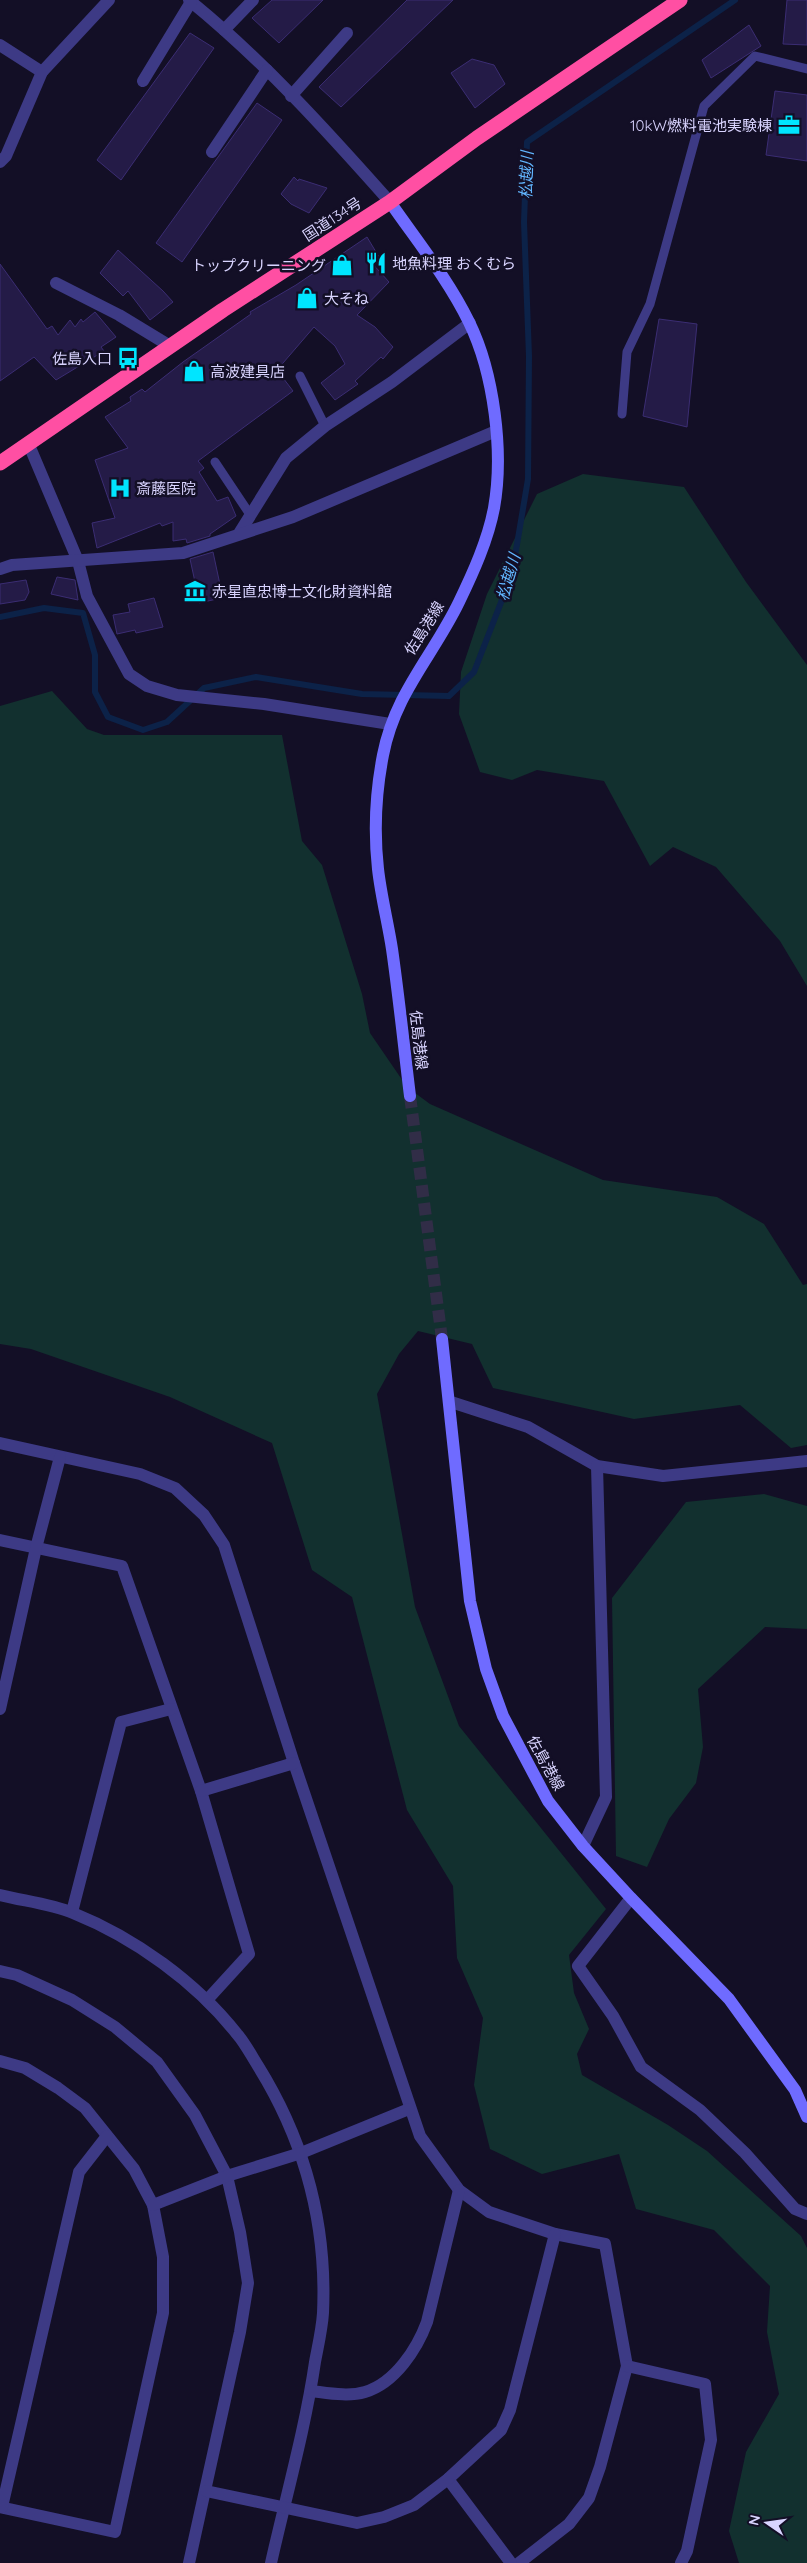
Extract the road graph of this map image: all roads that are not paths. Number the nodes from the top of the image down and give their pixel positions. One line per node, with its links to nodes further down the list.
1 (109, 0): 10 (street)
2 (252, 0): 5 (street)
3 (680, 0): 15 (highway, 国道134号)
4 (190, 1): 5 (street); 11 (street)
5 (224, 30): 9 (street)
6 (347, 33): 12 (street)
7 (0, 45): 10 (street)
8 (807, 69): 20 (lane)
9 (267, 70): 12 (street); 13 (street)
10 (42, 72): 14 (street)
11 (143, 81)
12 (291, 96): 15 (street)
13 (212, 152)
14 (0, 162)
15 (390, 202): 17 (main road, 佐島港線); 18 (highway, 国道134号)
16 (56, 283): 18 (street)
17 (470, 323): 21 (street); 22 (main road, 佐島港線)
18 (170, 346): 23 (highway, 国道134号)
19 (300, 376): 21 (lane)
20 (622, 414)
21 (324, 426): 26 (street)
22 (496, 431): 27 (street); 30 (main road, 佐島港線)
23 (29, 444): 25 (highway, 国道134号); 28 (street)
24 (215, 462): 26 (lane)
25 (0, 463)
26 (251, 516): 27 (street)
27 (240, 532): 28 (street)
28 (78, 560): 29 (street); 30 (street)
29 (0, 569)
30 (392, 720): 31 (main road, 佐島港線)
31 (410, 1096)
32 (442, 1339): 33 (main road, 佐島港線)
33 (451, 1402): 37 (street); 44 (main road, 佐島港線)
34 (0, 1443): 35 (street)
35 (60, 1457): 39 (street); 42 (street)
36 (807, 1461): 37 (street)
37 (597, 1466): 44 (street)
38 (0, 1540): 39 (street)
39 (36, 1548): 40 (street); 41 (street)
40 (0, 1709)
41 (170, 1709): 43 (street); 47 (street)
42 (294, 1763): 43 (street); 51 (street)
43 (201, 1791): 49 (street)
44 (583, 1846): 46 (main road, 佐島港線)
45 (0, 1895): 47 (street)
46 (631, 1898): 52 (main road, 佐島港線); 58 (street)
47 (72, 1912): 49 (street)
48 (0, 1971): 55 (street)
49 (207, 2000): 54 (street)
50 (0, 2061): 53 (street)
51 (409, 2109): 54 (street); 56 (street)
52 (807, 2117)
53 (107, 2136): 57 (street); 64 (street)
54 (301, 2153): 55 (street); 61 (street)
55 (228, 2176): 57 (street); 63 (street)
56 (459, 2190): 59 (street); 61 (street)
57 (153, 2205): 64 (street)
58 (807, 2214)
59 (555, 2234): 60 (street); 62 (street)
60 (627, 2366): 69 (street); 70 (street)
61 (311, 2391): 65 (street)
62 (448, 2479): 65 (street); 68 (street)
63 (206, 2491): 65 (street); 66 (street)
64 (1, 2507)
65 (283, 2508): 67 (street)
66 (189, 2563)
67 (271, 2563)
68 (511, 2563)
69 (519, 2563)
70 (681, 2563)

